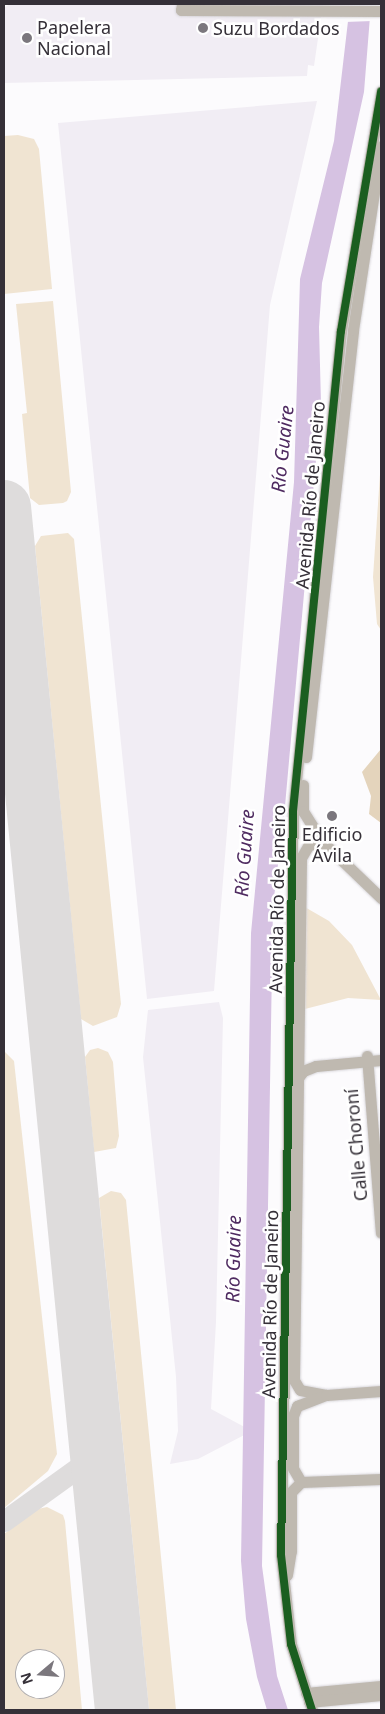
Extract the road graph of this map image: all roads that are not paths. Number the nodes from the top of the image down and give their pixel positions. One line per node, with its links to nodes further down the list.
1 (182, 7): 2 (street)
2 (331, 8): 3 (street)
3 (379, 11)
4 (381, 91): 8 (street, Avenida Río de Janeiro)
5 (381, 146): 6 (street, Avenida Río de Janeiro)
6 (328, 846): 7 (street); 9 (street, Avenida Río de Janeiro)
7 (381, 898)
8 (290, 955): 9 (street); 17 (street, Avenida Río de Janeiro)
9 (298, 1004): 10 (street, Avenida Río de Janeiro)
10 (299, 1055): 12 (street); 14 (street, Avenida Río de Janeiro)
11 (381, 1055): 12 (street)
12 (367, 1058): 13 (street); 14 (street); 15 (street, Calle Choroní)
13 (381, 1060)
14 (298, 1078): 16 (street, Avenida Río de Janeiro)
15 (381, 1232)
16 (295, 1291): 17 (street); 19 (street, Avenida Río de Janeiro)
17 (285, 1332): 22 (street, Avenida Río de Janeiro)
18 (381, 1390): 19 (street)
19 (326, 1396): 21 (street)
20 (381, 1478): 21 (street)
21 (301, 1482): 22 (street, Avenida Río de Janeiro)
22 (284, 1588): 25 (street, Avenida Río de Janeiro)
23 (381, 1686): 25 (street)
24 (381, 1695): 25 (street)
25 (309, 1702)

